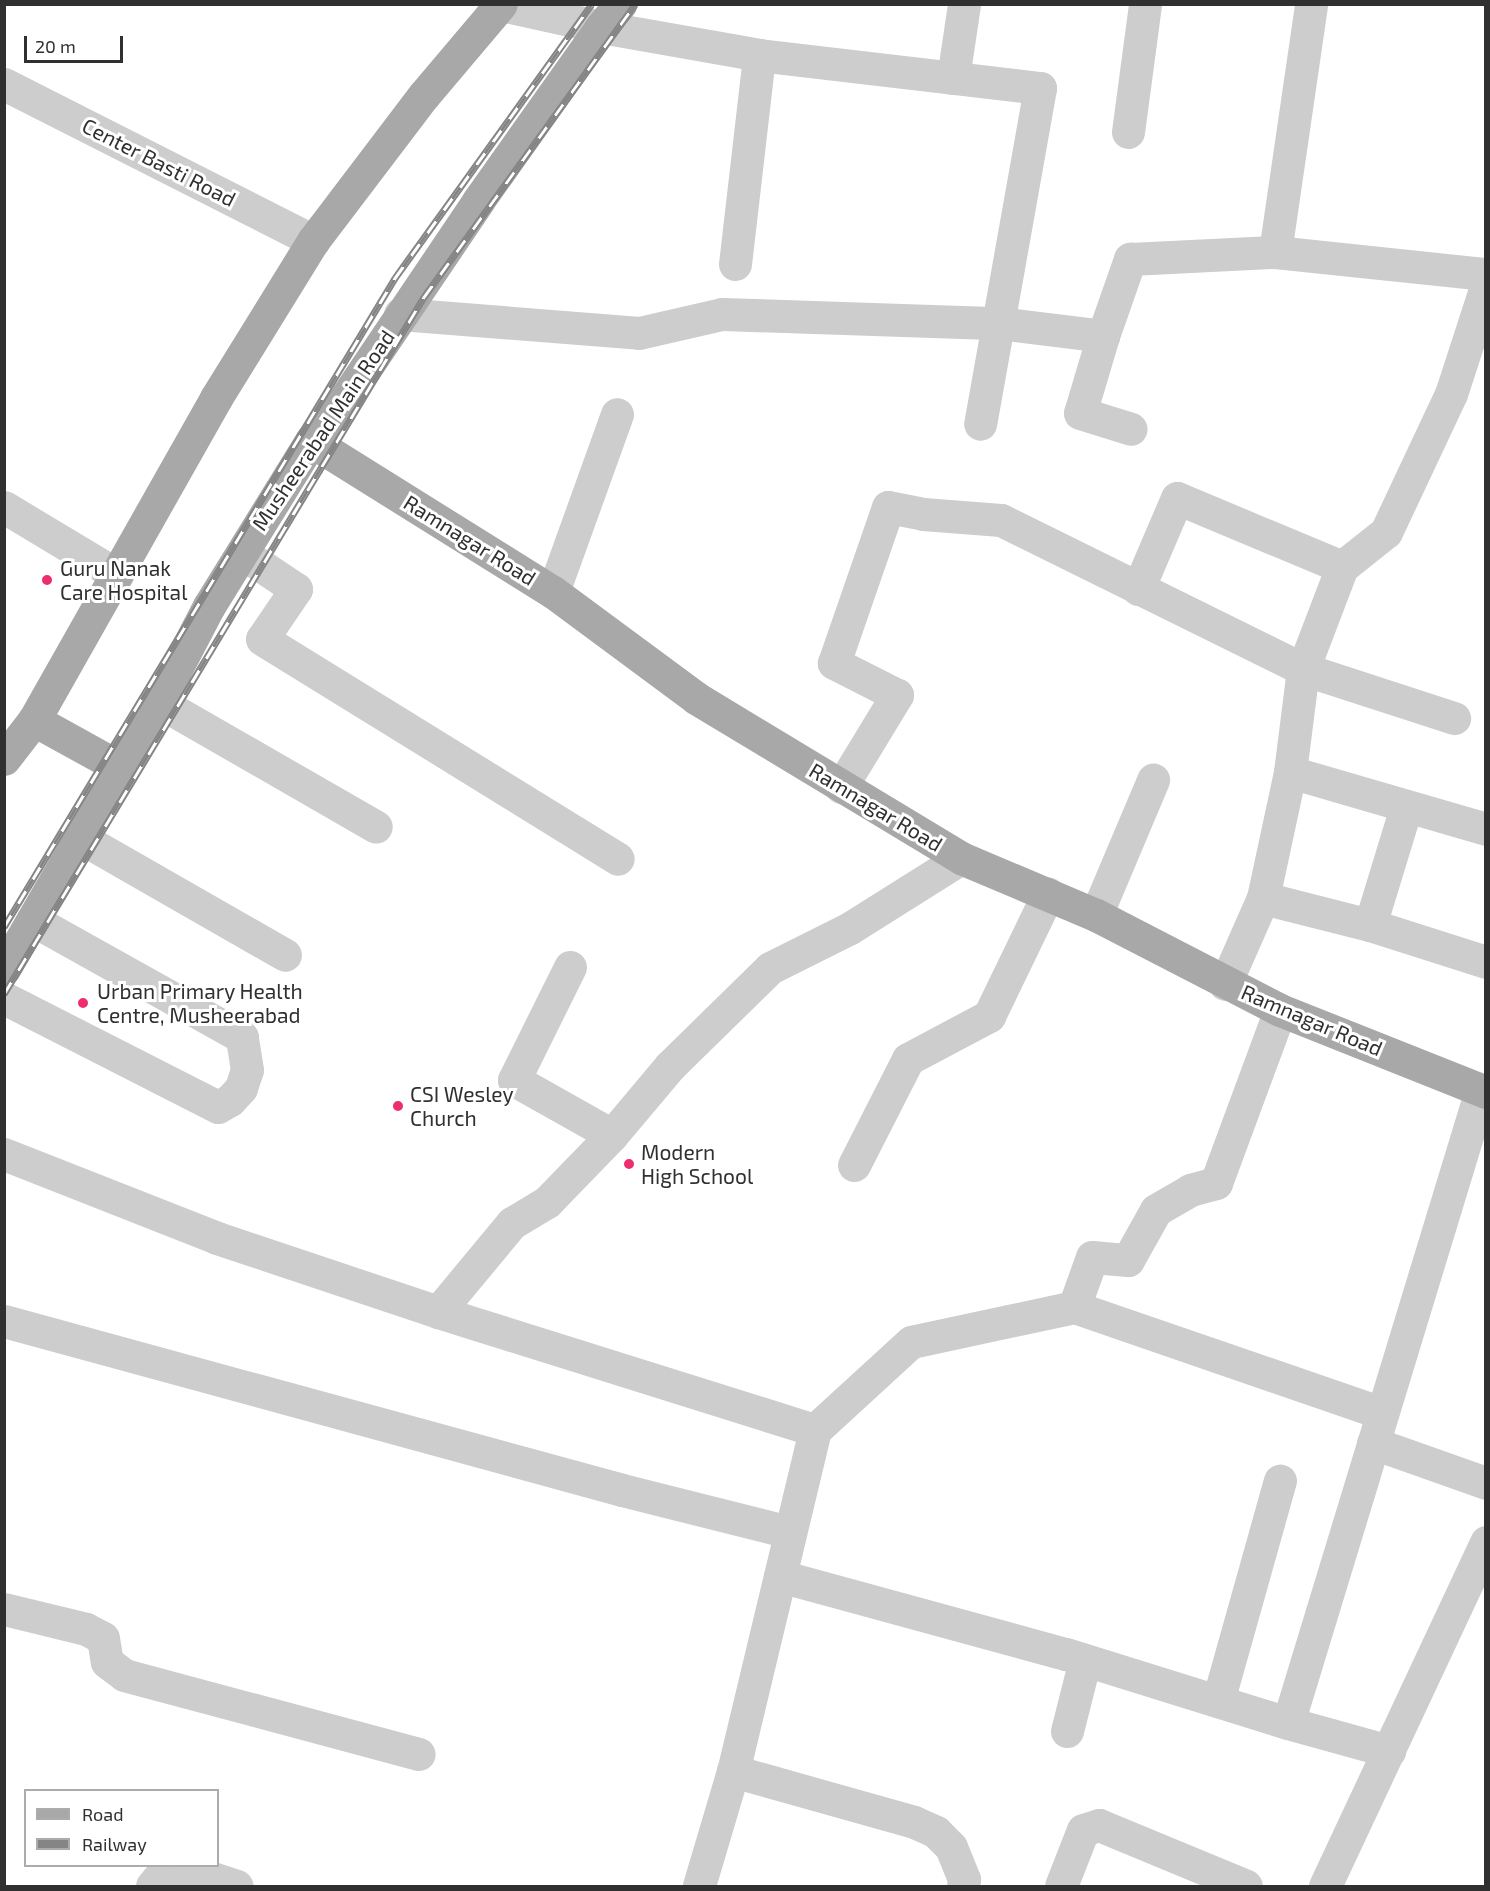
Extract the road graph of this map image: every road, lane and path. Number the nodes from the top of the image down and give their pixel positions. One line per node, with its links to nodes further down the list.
1 (964, 4): 7 (street)
2 (1145, 4): 9 (street)
3 (1311, 4): 11 (street)
4 (501, 5): 5 (street); 10 (main road)
5 (611, 16): 6 (street); 15 (main road, Musheerabad Main Road)
6 (759, 55): 7 (street); 12 (street)
7 (953, 78): 16 (street)
8 (4, 84): 10 (street, Center Basti Road)
9 (1128, 132)
10 (313, 241): 25 (main road)
11 (1275, 252): 13 (street); 17 (street)
12 (735, 264)
13 (1485, 274)
14 (1485, 286): 24 (street)
15 (400, 315): 16 (street); 21 (main road, Musheerabad Main Road)
16 (999, 323): 17 (street); 19 (street)
17 (1103, 336): 20 (street)
18 (617, 414): 27 (street)
19 (980, 424)
20 (1131, 429)
21 (311, 441): 23 (main road, Musheerabad Main Road); 27 (main road, Ramnagar Road)
22 (4, 507): 25 (street)
23 (242, 553): 29 (main road, Musheerabad Main Road); 42 (street)
24 (1342, 567): 26 (street); 28 (street)
25 (117, 575): 31 (main road)
26 (1138, 589): 28 (street); 36 (street)
27 (554, 592): 36 (main road, Ramnagar Road)
28 (1303, 669): 30 (street); 34 (street)
29 (159, 702): 33 (main road, Musheerabad Main Road); 38 (street)
30 (1454, 718)
31 (34, 720): 32 (main road); 33 (main road)
32 (4, 759)
33 (121, 768): 40 (main road, Musheerabad Main Road)
34 (1290, 772): 37 (street); 44 (street)
35 (1154, 780): 45 (street)
36 (841, 787): 41 (main road, Ramnagar Road)
37 (1406, 807): 39 (street); 47 (street)
38 (376, 827)
39 (1485, 829)
40 (81, 838): 46 (main road, Musheerabad Main Road); 48 (street)
41 (961, 858): 43 (main road, Ramnagar Road); 56 (street)
42 (618, 859)
43 (1048, 894): 45 (main road, Ramnagar Road); 58 (street)
44 (1263, 898): 47 (street); 52 (street)
45 (1096, 915): 52 (main road, Ramnagar Road)
46 (33, 920): 51 (main road, Musheerabad Main Road); 53 (street)
47 (1370, 925): 49 (street)
48 (285, 956)
49 (1485, 962)
50 (570, 967): 56 (street)
51 (4, 969)
52 (1225, 984): 54 (main road, Ramnagar Road)
53 (4, 998)
54 (1280, 1010): 55 (main road, Ramnagar Road); 59 (street)
55 (1483, 1091): 62 (street)
56 (612, 1135): 60 (street)
57 (4, 1154): 60 (street)
58 (854, 1165)
59 (1074, 1307): 62 (street); 63 (street)
60 (438, 1312): 63 (street)
61 (4, 1321): 66 (street)
62 (1378, 1428): 65 (street); 72 (street)
63 (815, 1430): 66 (street)
64 (1280, 1481): 71 (street)
65 (1485, 1483)
66 (789, 1532): 68 (street)
67 (1485, 1542): 74 (street)
68 (780, 1576): 70 (street); 76 (street)
69 (4, 1609): 75 (street)
70 (1085, 1660): 71 (street); 73 (street)
71 (1218, 1701): 72 (street)
72 (1288, 1723): 74 (street)
73 (1067, 1731)
74 (1389, 1751): 83 (street)
75 (419, 1754)
76 (733, 1771): 79 (street); 80 (street)
77 (152, 1887): 78 (street)
78 (237, 1887)
79 (699, 1887)
80 (963, 1887)
81 (1061, 1887): 82 (street)
82 (1246, 1887)
83 (1325, 1887)

